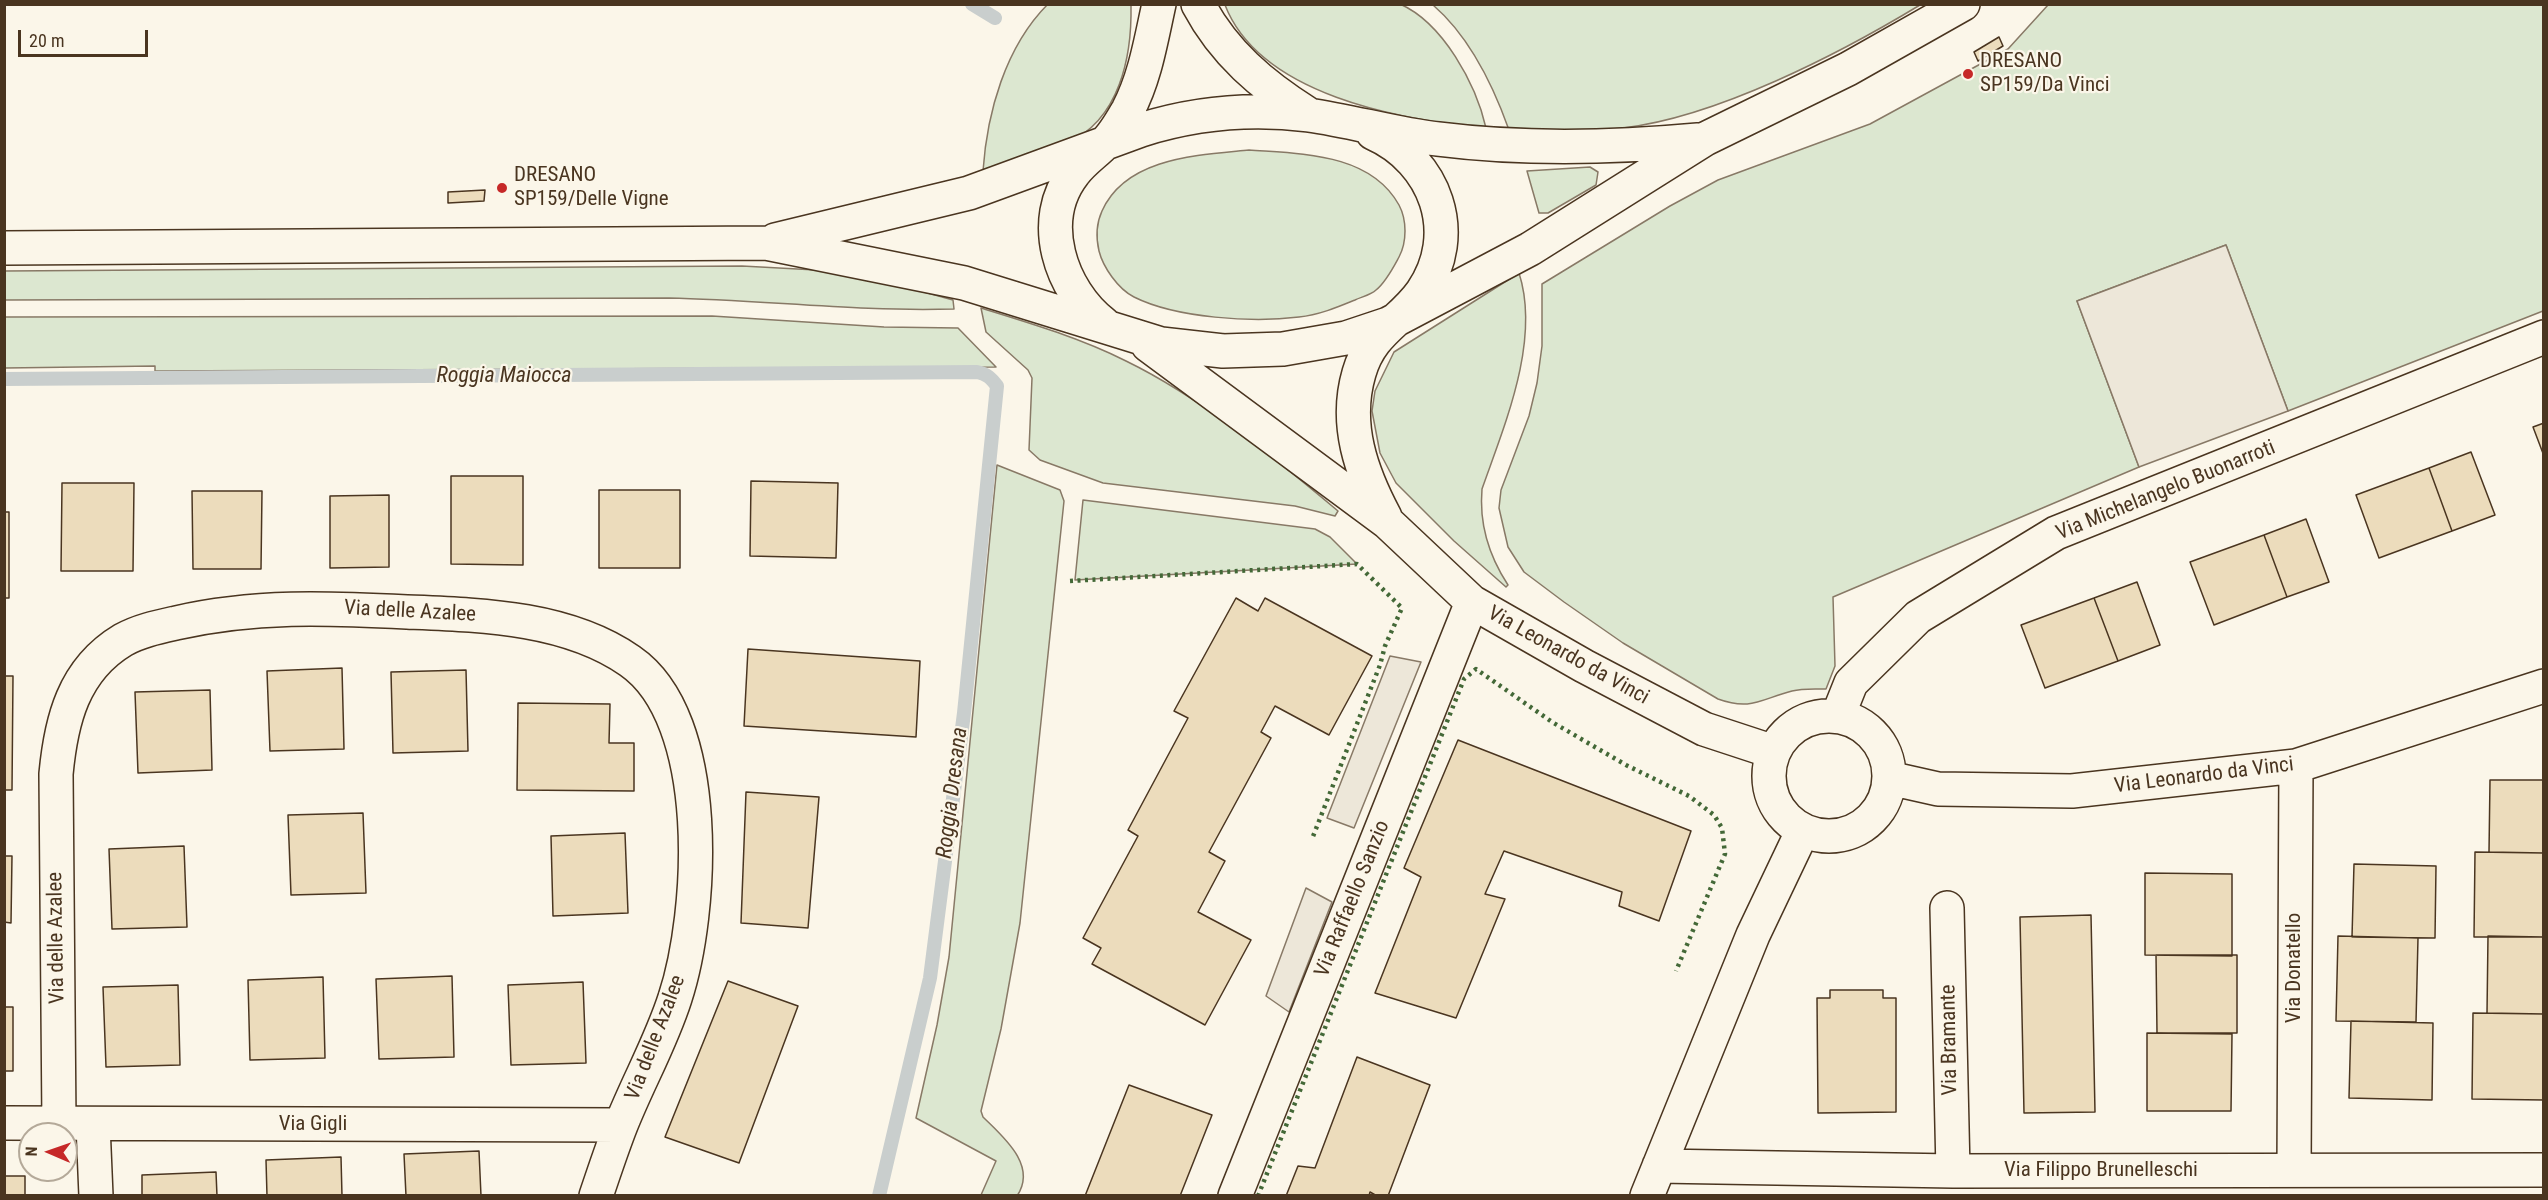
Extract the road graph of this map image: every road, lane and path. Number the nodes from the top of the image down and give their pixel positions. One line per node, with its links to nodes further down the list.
1 (1159, 4): 6 (street)
2 (1198, 4): 4 (street)
3 (1963, 4): 5 (street)
4 (1323, 118): 5 (street); 6 (street); 9 (street)
5 (1705, 139): 9 (street)
6 (1105, 144): 7 (street); 10 (street)
7 (766, 243): 8 (street); 10 (street)
8 (4, 248)
9 (1388, 324): 12 (street); 13 (street, Via Leonardo da Vinci)
10 (1105, 325): 12 (street)
11 (2544, 337): 16 (street, Via Michelangelo Buonarroti)
12 (1140, 338): 13 (street, Via Leonardo da Vinci)
13 (1387, 522): 14 (street, Via Leonardo da Vinci)
14 (1472, 602): 17 (street, Via Leonardo da Vinci); 32 (street, Via Raffaello Sanzio)
15 (2544, 686): 18 (street, Via Leonardo da Vinci)
16 (1841, 716): 17 (street); 19 (street)
17 (1774, 752): 20 (street)
18 (2296, 766): 19 (street, Via Leonardo da Vinci); 26 (street, Via Donatello)
19 (1890, 778): 20 (street)
20 (1803, 830): 29 (street)
21 (1947, 908): 28 (street, Via Bramante)
22 (59, 1122): 25 (street, Via delle Azalee)
23 (78, 1125): 24 (street, Via Gigli)
24 (93, 1125): 25 (street, Via Gigli); 30 (street)
25 (621, 1125): 31 (street, Via delle Azalee)
26 (2294, 1170): 27 (street, Via Filippo Brunelleschi); 28 (street, Via Filippo Brunelleschi)
27 (2544, 1170)
28 (1953, 1171): 29 (street, Via Filippo Brunelleschi)
29 (1653, 1181)
30 (96, 1196)
31 (596, 1196)
32 (1235, 1196)

